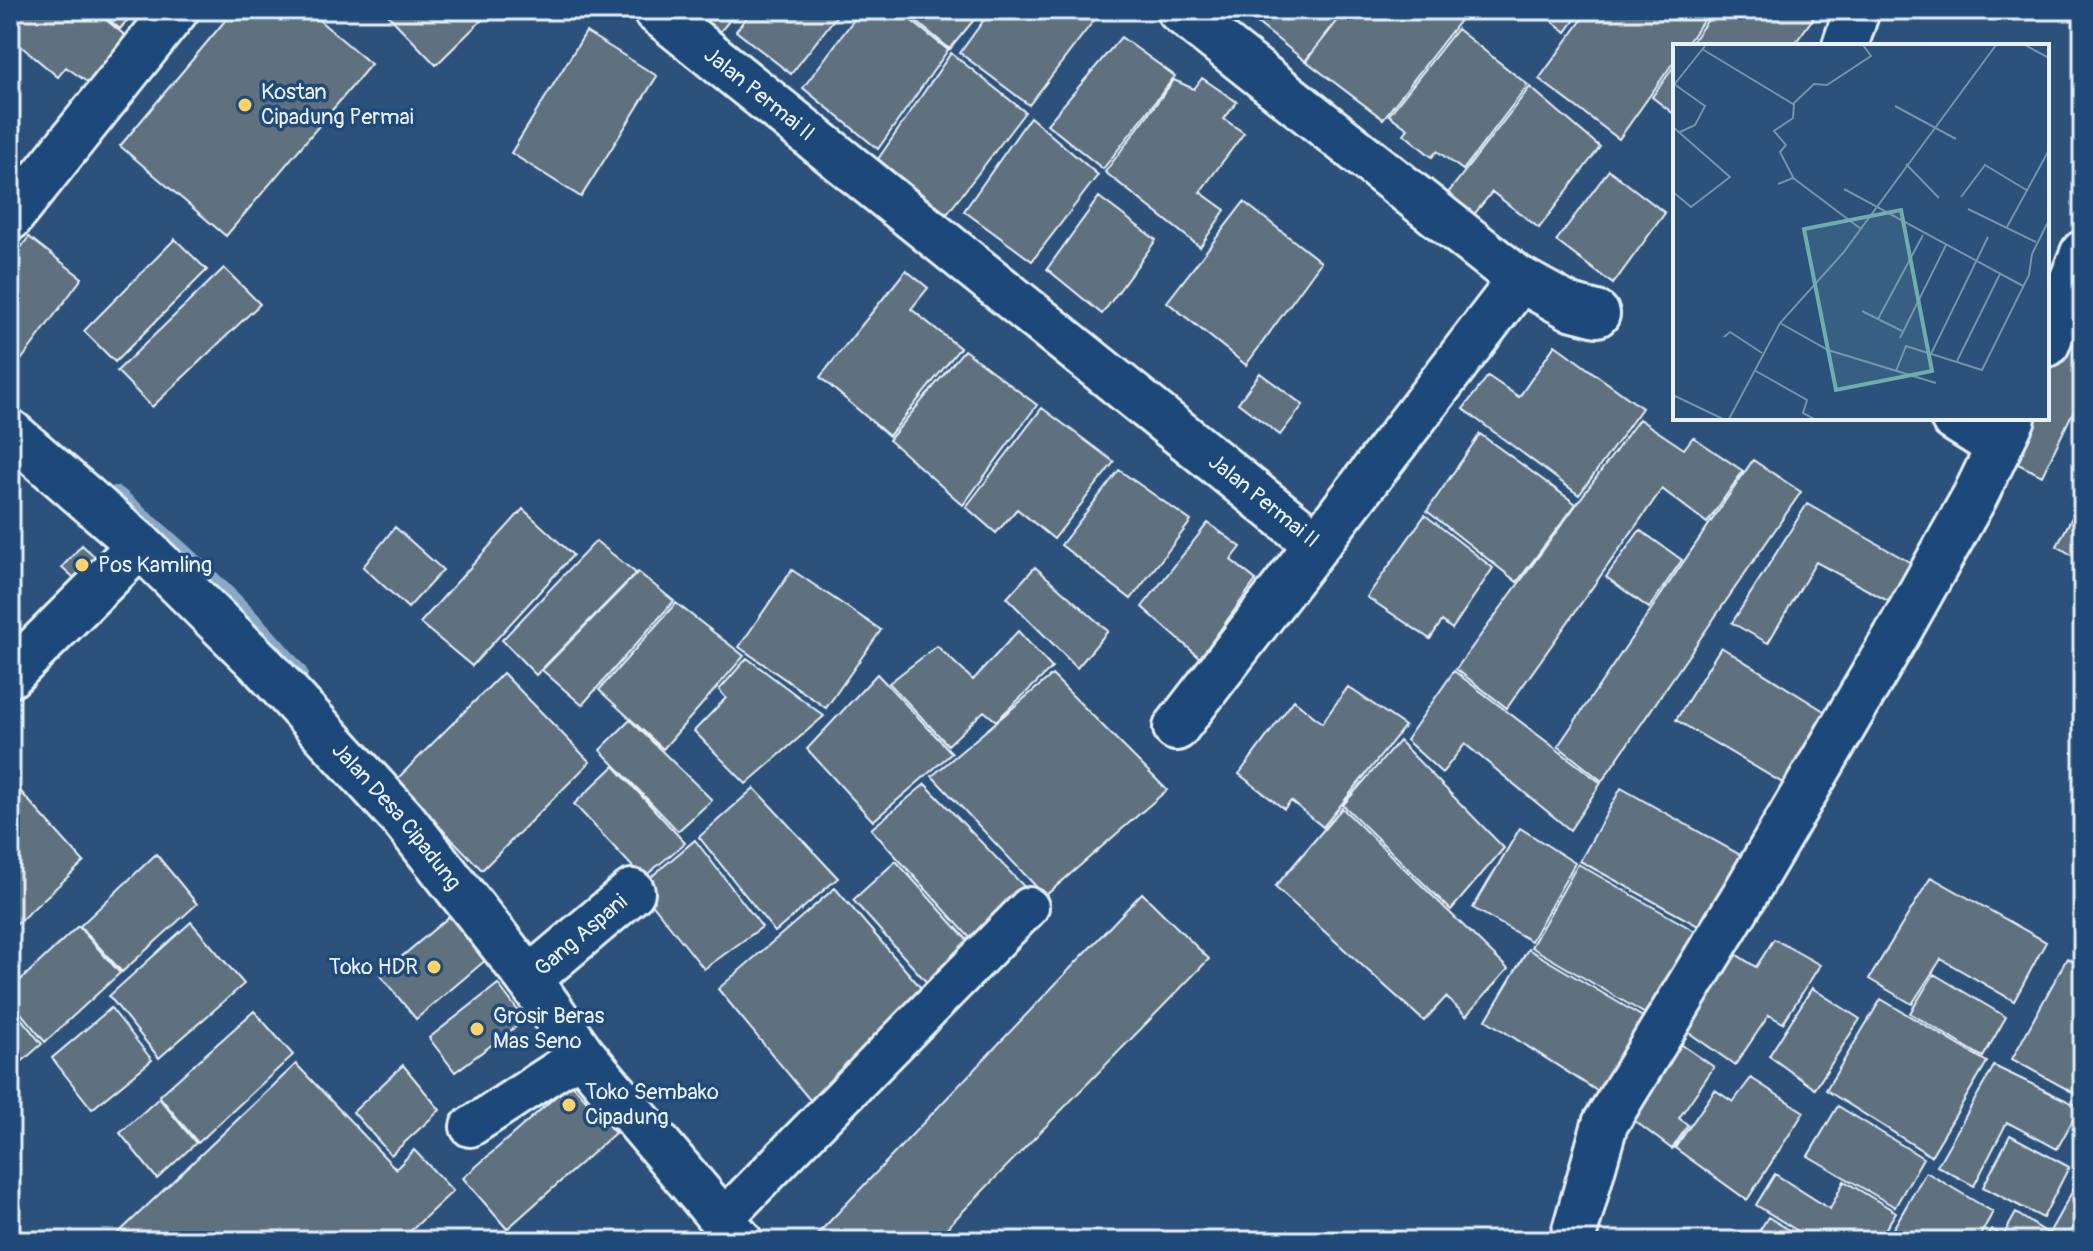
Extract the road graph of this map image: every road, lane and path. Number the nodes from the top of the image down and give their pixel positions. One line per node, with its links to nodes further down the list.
1 (176, 10): 6 (street)
2 (655, 10): 14 (street, Jalan Permai II)
3 (1179, 10): 8 (street)
4 (1857, 10): 5 (street)
5 (1846, 44)
6 (10, 218)
7 (2083, 253): 10 (street)
8 (1516, 277): 9 (street); 14 (street, Jalan Permai II)
9 (1597, 314)
10 (2049, 339)
11 (1961, 420): 13 (street)
12 (10, 432): 15 (street, Jalan Desa Cipadung)
13 (2006, 432): 24 (street)
14 (1316, 543): 17 (street)
15 (140, 545): 16 (street); 20 (street, Jalan Desa Cipadung)
16 (10, 675)
17 (1176, 728)
18 (632, 892): 20 (street, Gang Aspani)
19 (1029, 907): 23 (lane)
20 (529, 979): 21 (street, Jalan Desa Cipadung)
21 (582, 1054): 22 (lane); 23 (street, Jalan Desa Cipadung)
22 (470, 1127)
23 (732, 1230)
24 (1572, 1241)

